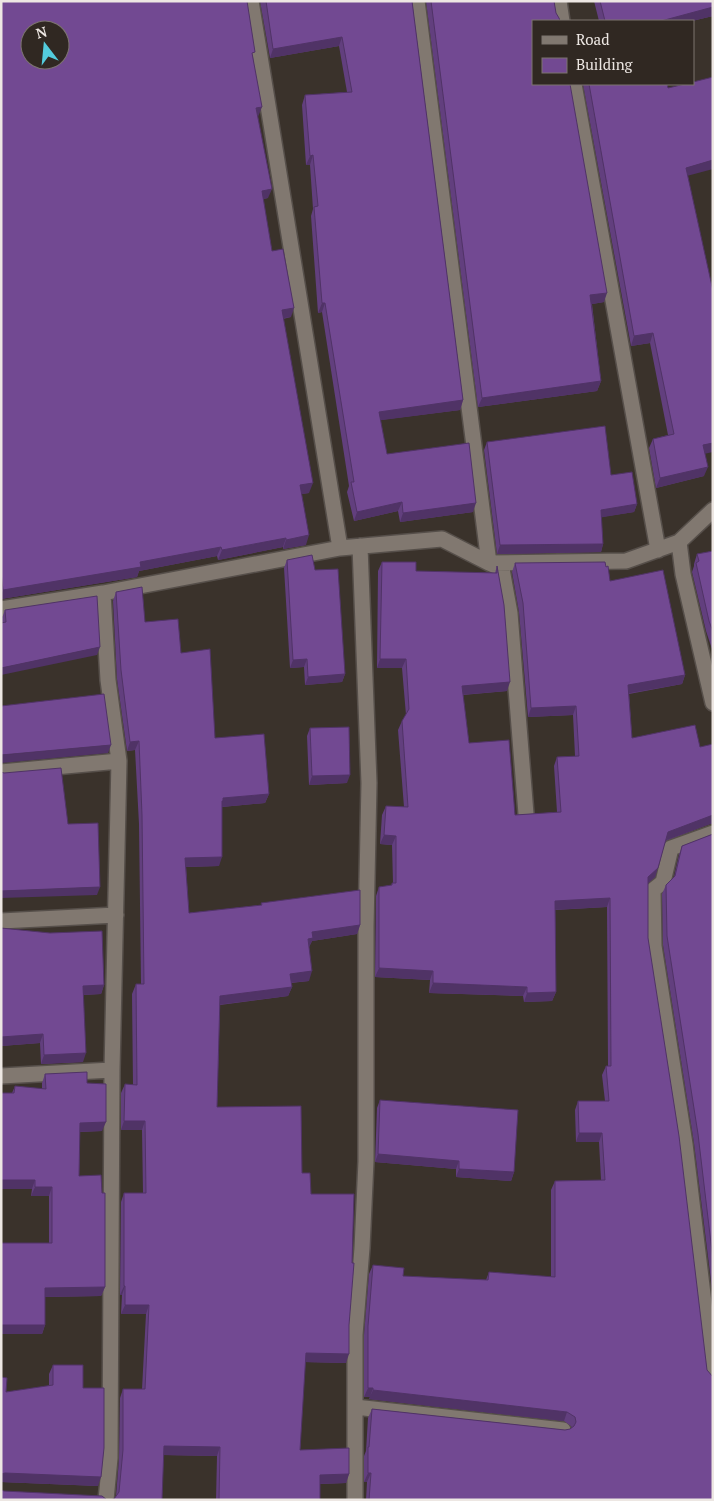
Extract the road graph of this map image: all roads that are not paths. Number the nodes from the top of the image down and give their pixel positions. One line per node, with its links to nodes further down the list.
1 (251, 1): 9 (street)
2 (417, 1): 11 (street)
3 (559, 1): 4 (street)
4 (562, 20)
5 (574, 85): 10 (street)
6 (713, 510): 7 (street)
7 (678, 542): 10 (street); 14 (street)
8 (360, 546): 9 (street); 11 (street); 24 (street)
9 (340, 548): 12 (street)
10 (658, 550): 11 (street)
11 (489, 562): 17 (street)
12 (103, 593): 13 (street); 15 (street)
13 (1, 609)
14 (713, 703)
15 (119, 761): 16 (street); 19 (street)
16 (1, 772)
17 (526, 814)
18 (713, 833): 23 (street)
19 (116, 915): 20 (street); 21 (street)
20 (1, 921)
21 (112, 1070): 22 (street); 27 (street)
22 (1, 1076)
23 (712, 1371)
24 (355, 1407): 25 (street); 28 (street)
25 (563, 1430)
26 (87, 1496): 27 (street)
27 (106, 1498)
28 (355, 1500)

